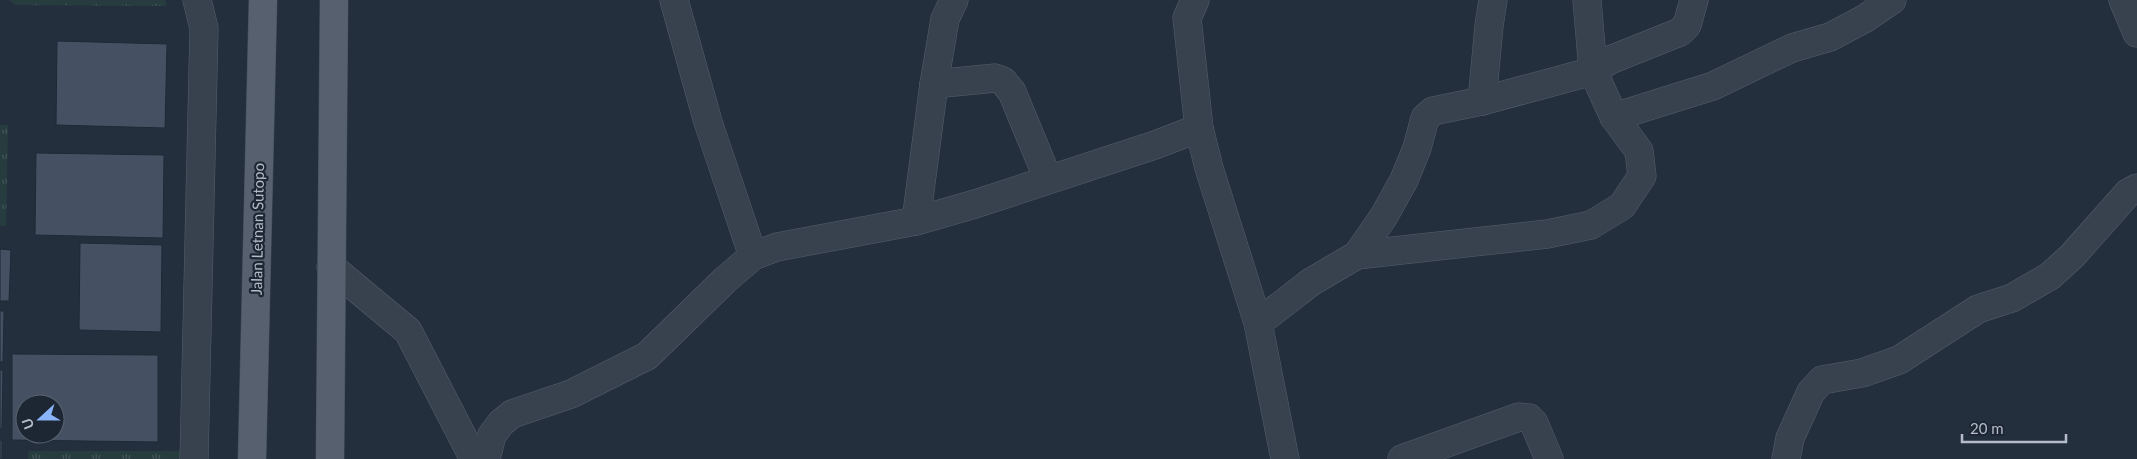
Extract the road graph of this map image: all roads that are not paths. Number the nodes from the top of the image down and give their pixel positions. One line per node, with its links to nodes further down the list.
1 (197, 0): 29 (street)
2 (250, 0): 13 (street)
3 (263, 0): 13 (main road, Jalan Letnan Sutopo)
4 (334, 0): 25 (main road)
5 (674, 0): 24 (street)
6 (954, 0): 16 (street)
7 (1195, 0): 19 (street)
8 (1493, 0): 17 (street)
9 (1587, 0): 15 (street)
10 (1694, 0): 15 (street)
11 (1892, 0): 18 (street)
12 (2123, 0): 14 (street)
13 (262, 28): 30 (main road, Jalan Letnan Sutopo)
14 (2137, 33)
15 (1593, 72): 17 (street); 18 (street)
16 (934, 84): 20 (street); 22 (street)
17 (1482, 101): 23 (street)
18 (1614, 117): 23 (street)
19 (1199, 128): 20 (street); 28 (street)
20 (1048, 179): 22 (street)
21 (2137, 188): 37 (street)
22 (916, 221): 24 (street)
23 (1357, 255): 28 (street)
24 (752, 256): 33 (street)
25 (331, 267): 26 (street); 27 (main road)
26 (373, 304): 27 (street); 32 (street)
27 (332, 315): 31 (main road)
28 (1258, 323): 34 (street)
29 (194, 459)
30 (252, 459)
31 (330, 459)
32 (474, 459)
33 (486, 459)
34 (1286, 459)
35 (1402, 459): 36 (street)
36 (1549, 459)
37 (1786, 459)

